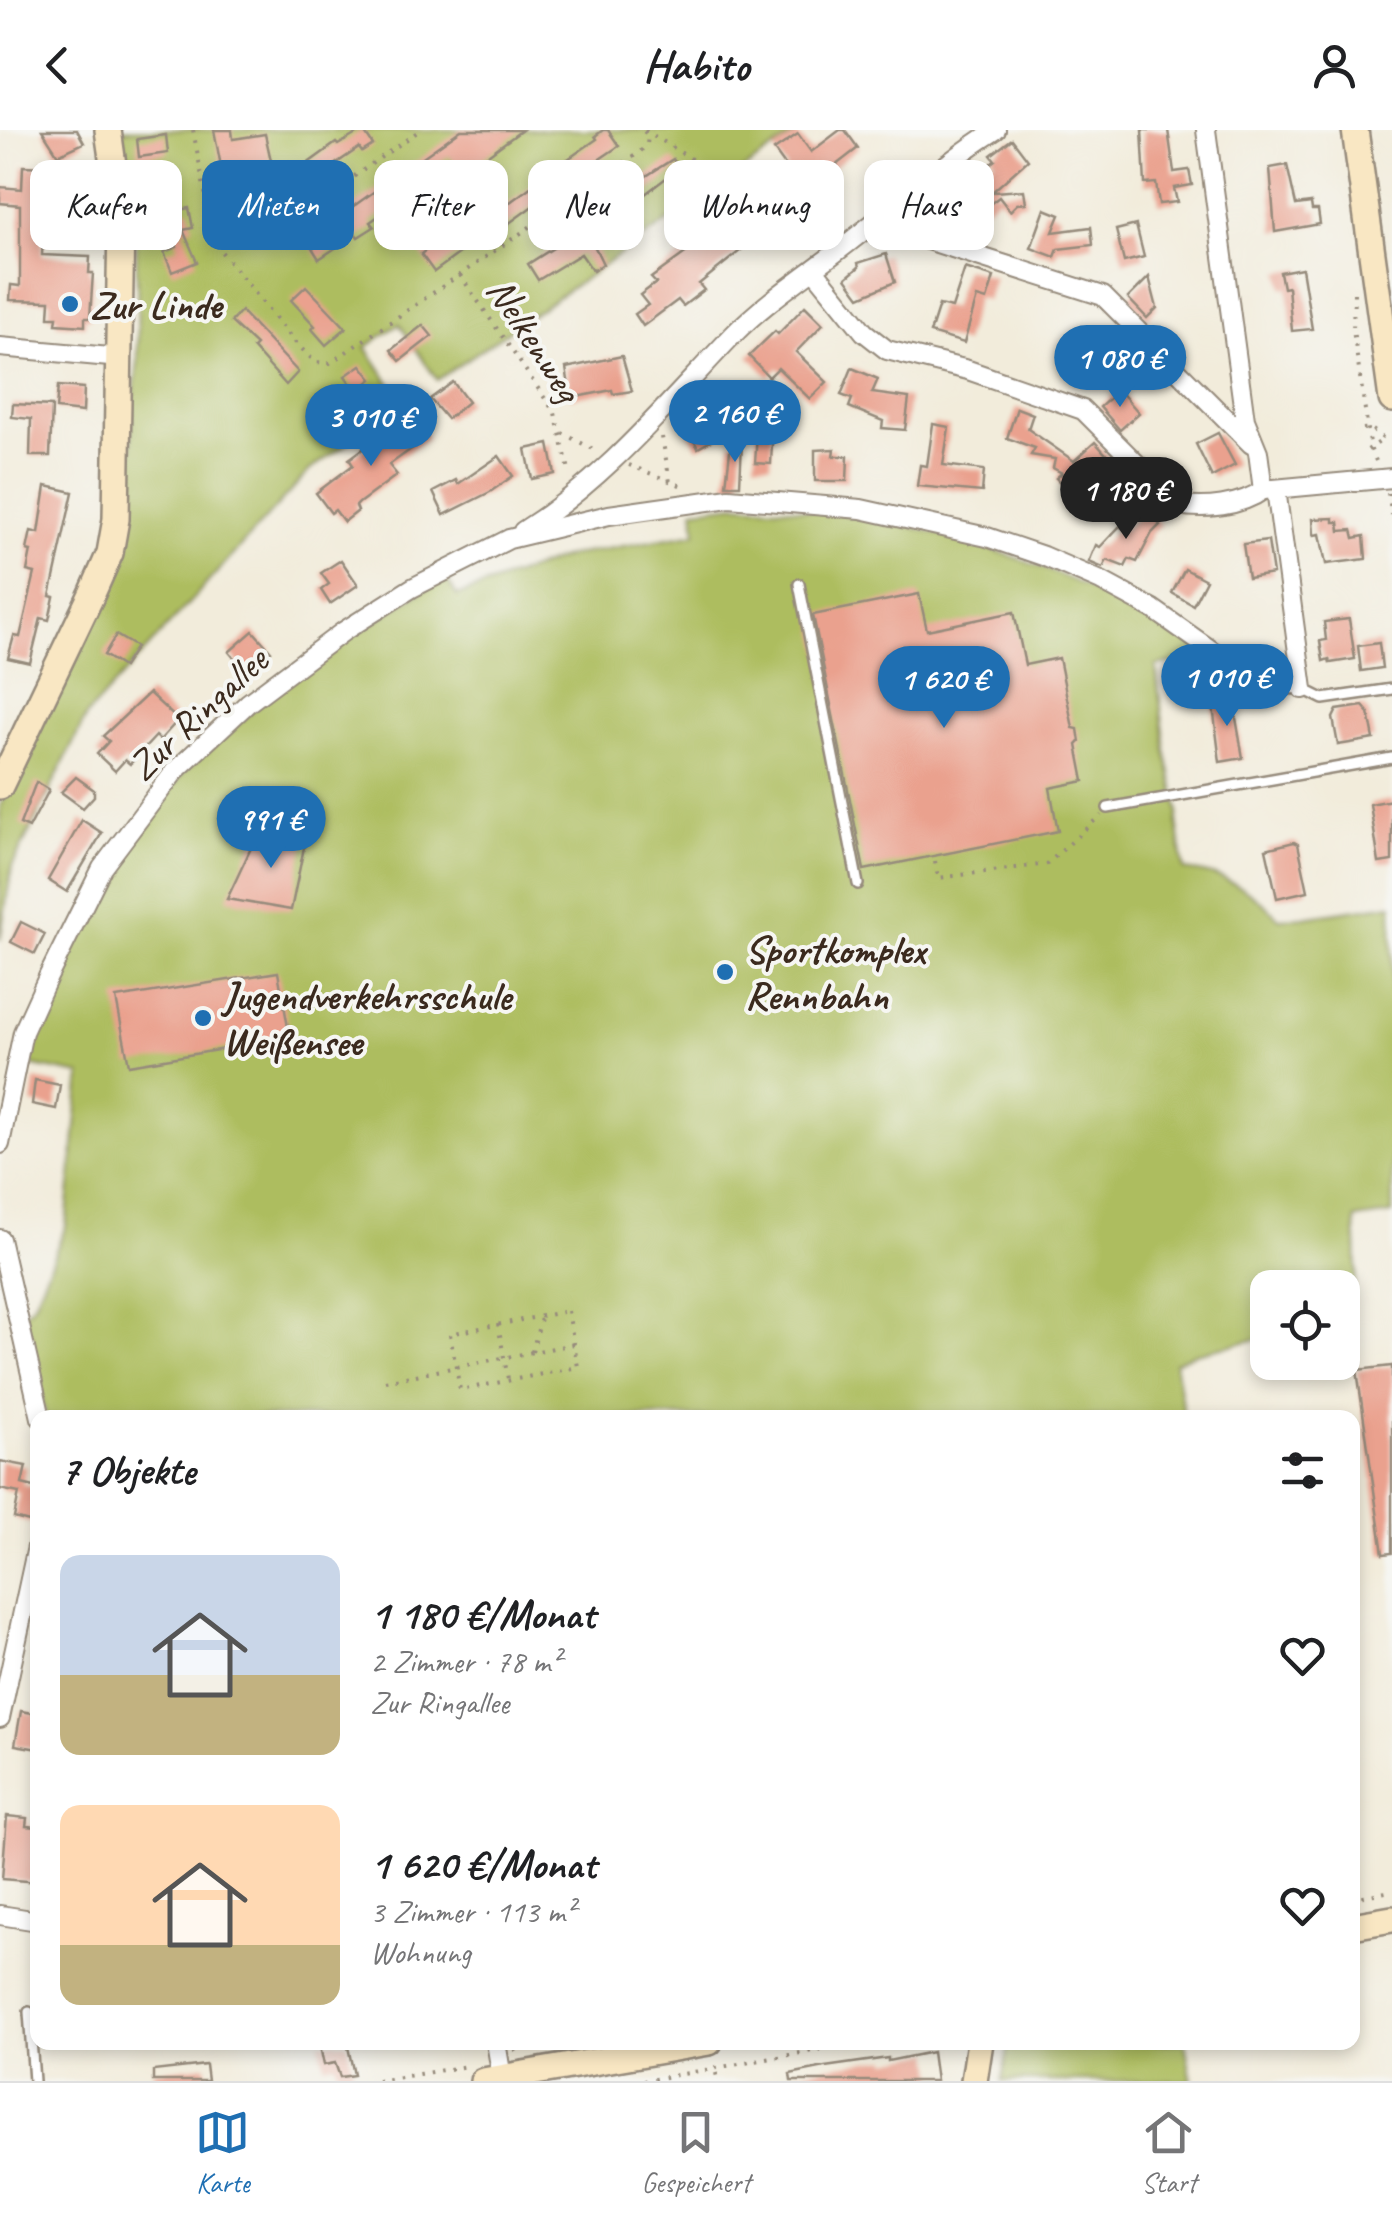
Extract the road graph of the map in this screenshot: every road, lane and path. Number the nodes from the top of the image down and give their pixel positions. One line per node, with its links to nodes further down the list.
1 (108, 130): 19 (street)
2 (193, 130): 11 (path)
3 (420, 130): 10 (path)
4 (644, 130): 8 (path); 16 (path, Nelkenweg)
5 (996, 130): 9 (street, Zur Ringallee)
6 (1206, 130): 27 (street)
7 (1355, 130): 22 (street)
8 (693, 160)
9 (952, 160)
10 (354, 176)
11 (202, 177)
12 (864, 231): 15 (street, Zur Ringallee)
13 (220, 250): 16 (path, Nelkenweg)
14 (959, 250): 27 (street)
15 (814, 270): 23 (street, Zur Ringallee); 32 (street)
16 (460, 275): 25 (path, Nelkenweg)
17 (1354, 279): 21 (path)
18 (0, 347): 19 (street)
19 (120, 358): 41 (street)
20 (1370, 377): 21 (path)
21 (1358, 379): 24 (path)
22 (1392, 398)
23 (658, 418): 28 (street, Zur Ringallee); 30 (path)
24 (1366, 429): 26 (path); 26 (path)
25 (562, 434): 28 (path); 33 (path)
26 (1368, 451): 29 (path)
27 (1258, 452): 32 (street)
28 (615, 460): 30 (path); 33 (street, Zur Ringallee)
29 (1389, 478): 32 (street); 34 (path)
30 (670, 482): 31 (path)
31 (691, 488)
32 (1269, 490): 38 (street)
33 (574, 495): 35 (street, Zur Ringallee)
34 (1392, 515)
35 (510, 539): 37 (street, Zur Ringallee); 45 (street, Zur Ringallee)
36 (800, 584): 44 (lane)
37 (1265, 688): 38 (lane, Zur Ringallee)
38 (1303, 689): 39 (lane, Zur Ringallee)
39 (1392, 689)
40 (1392, 758): 42 (lane)
41 (0, 786)
42 (1108, 808): 43 (path)
43 (935, 861)
44 (858, 884)
45 (0, 1144)
46 (0, 1239): 55 (street)
47 (542, 1316): 48 (path); 49 (path); 50 (path)
48 (498, 1324): 51 (path); 52 (path)
49 (574, 1344): 50 (path); 54 (path)
50 (532, 1352): 51 (path)
51 (505, 1357): 52 (path); 54 (path)
52 (456, 1367): 53 (path); 54 (path)
53 (385, 1381)
54 (508, 1381)
55 (39, 1410)
56 (30, 1579): 57 (street)
57 (0, 1718)
58 (1392, 1891): 59 (path)
59 (1360, 1897)
60 (0, 1916): 62 (street)
61 (1392, 1919): 63 (street)
62 (30, 1920)
63 (1360, 1925)
64 (29, 2012): 65 (lane)
65 (30, 2026)
66 (32, 2050): 73 (lane)
67 (531, 2050): 71 (path)
68 (631, 2050): 71 (street)
69 (817, 2050): 75 (path)
70 (979, 2050): 77 (street)
71 (492, 2064): 74 (path)
72 (716, 2072): 76 (path)
73 (34, 2081)
74 (377, 2081)
75 (643, 2081)
76 (718, 2081)
77 (974, 2081)

